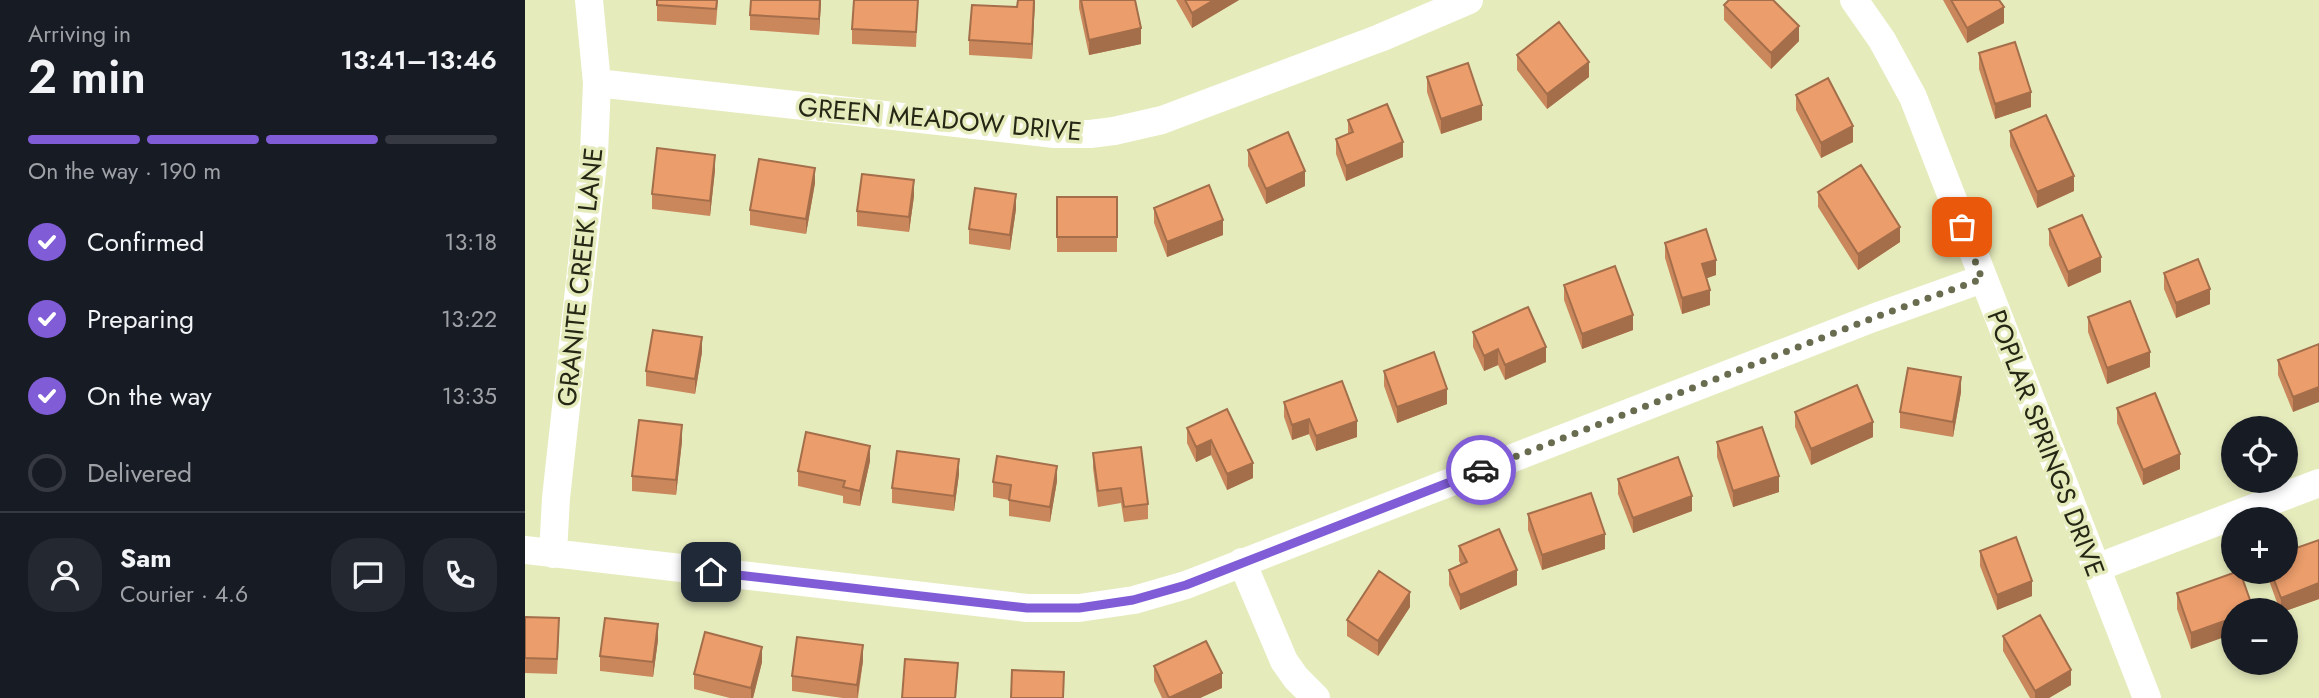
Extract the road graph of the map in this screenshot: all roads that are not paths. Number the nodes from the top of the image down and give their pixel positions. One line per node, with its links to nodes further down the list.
1 (589, 0): 4 (street, GRANITE CREEK LANE)
2 (1469, 0): 4 (street, GREEN MEADOW DRIVE)
3 (1854, 0): 5 (street, POPLAR SPRINGS DRIVE)
4 (597, 83): 8 (street, GRANITE CREEK LANE)
5 (1982, 279): 9 (street); 10 (street, POPLAR SPRINGS DRIVE)
6 (2319, 483): 10 (street)
7 (525, 550): 8 (street)
8 (553, 554): 9 (street)
9 (1242, 562): 11 (street)
10 (2096, 568): 12 (street, POPLAR SPRINGS DRIVE)
11 (1316, 698)
12 (2147, 698)

